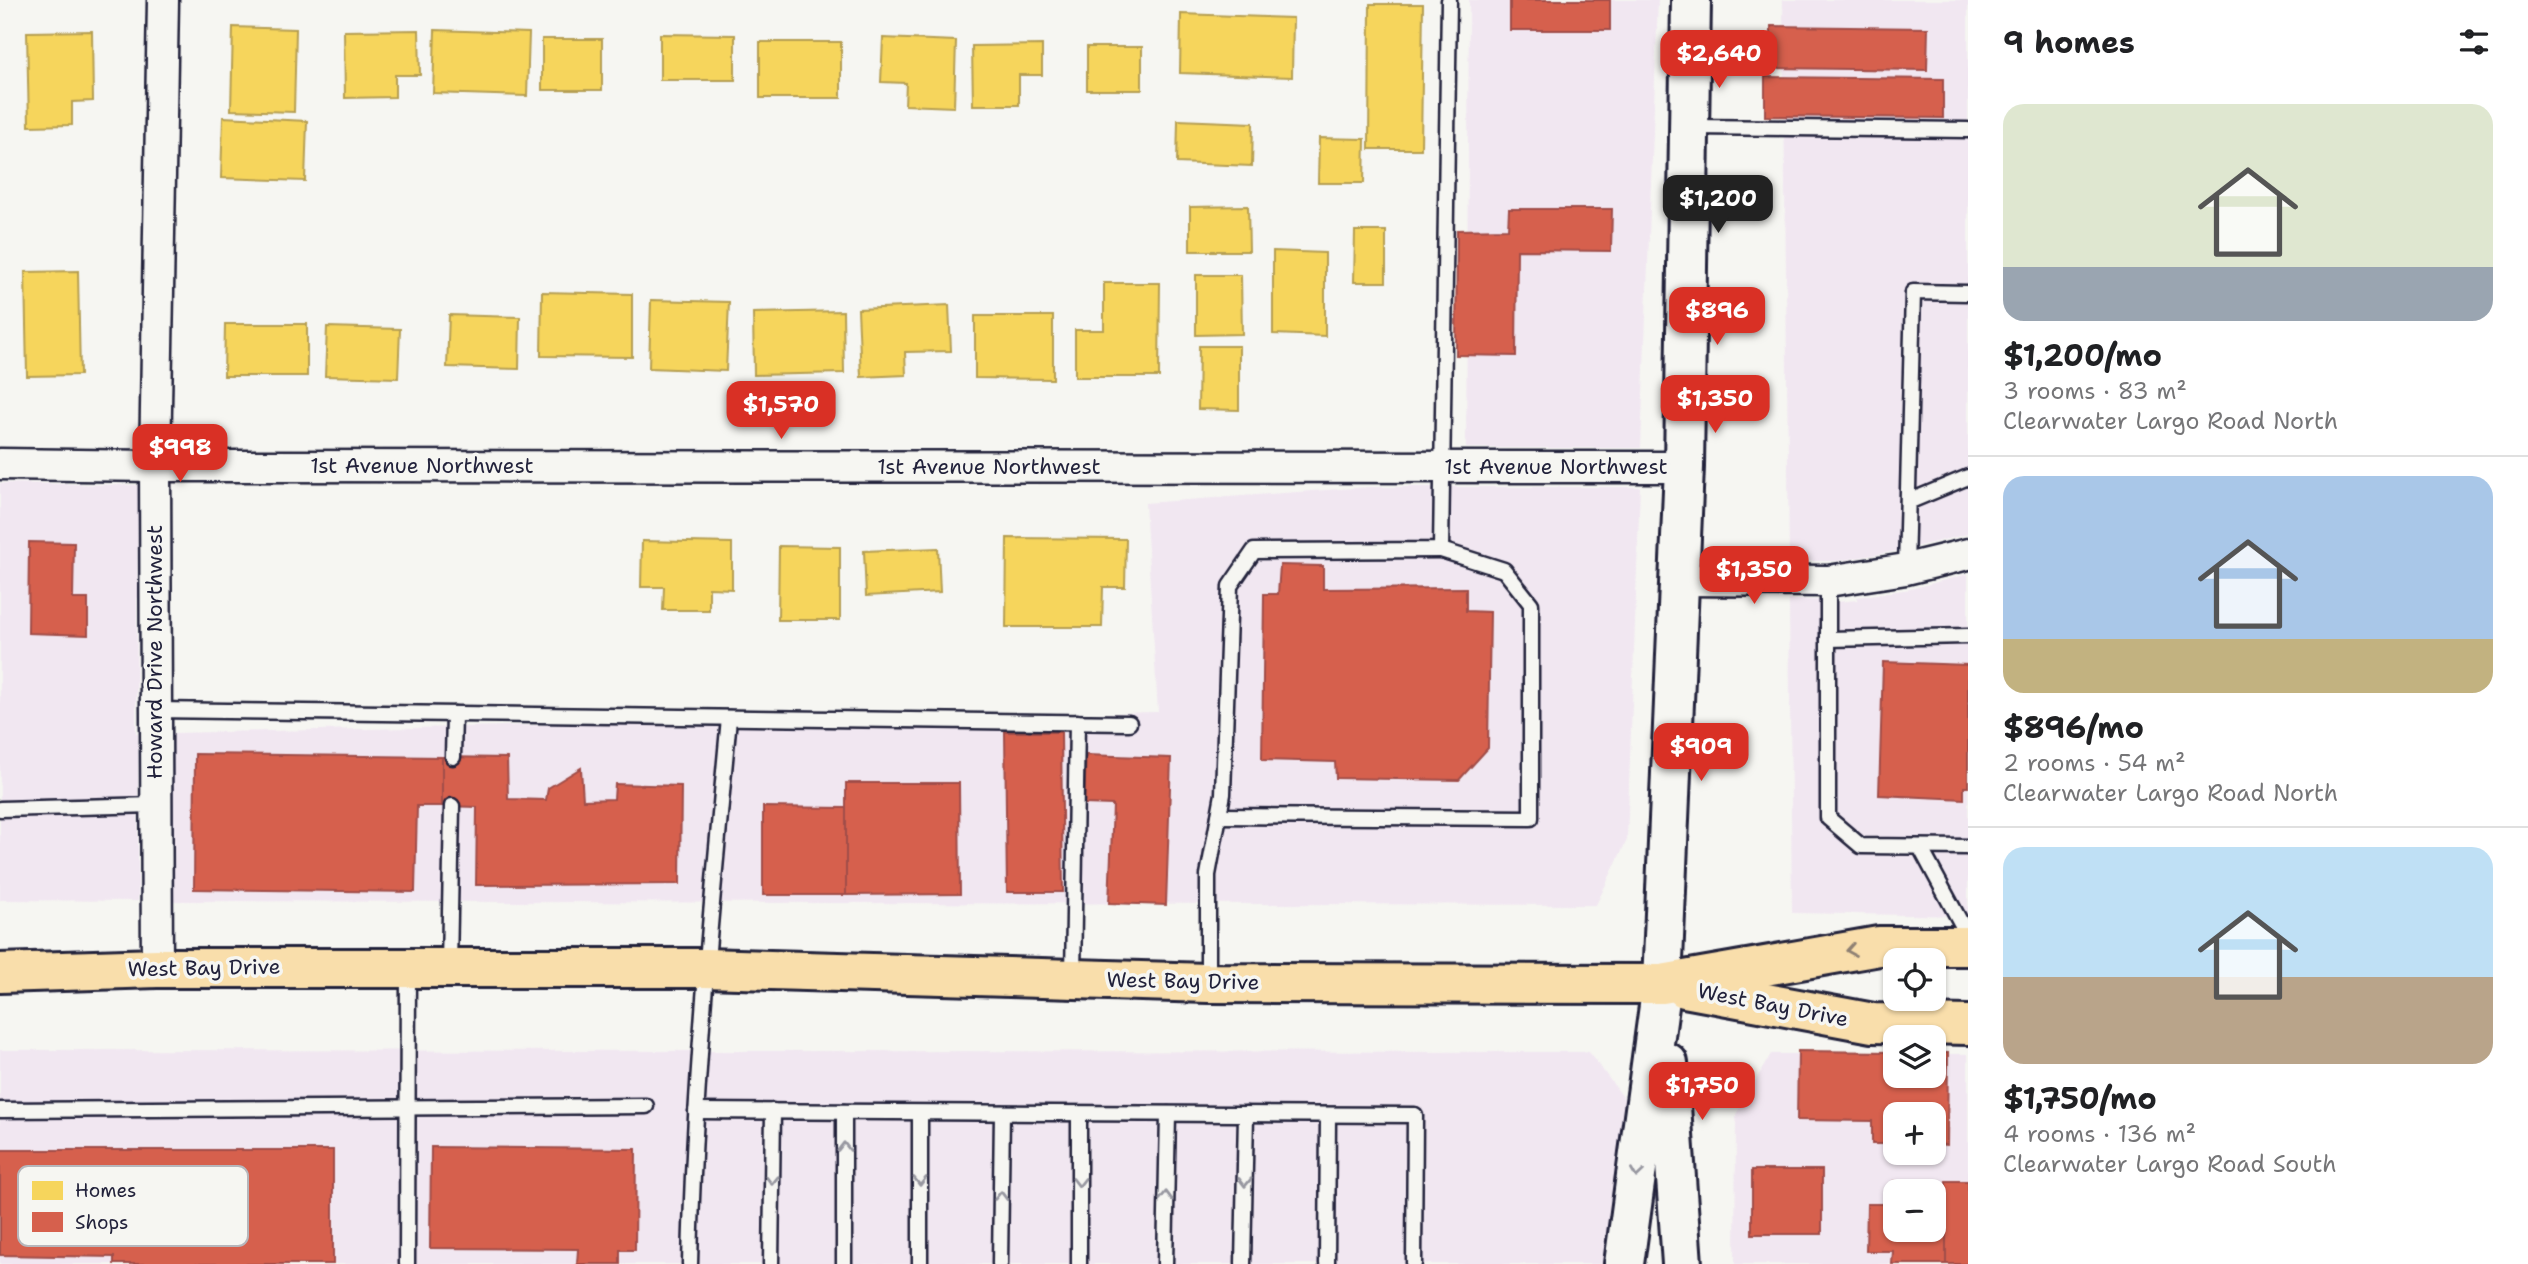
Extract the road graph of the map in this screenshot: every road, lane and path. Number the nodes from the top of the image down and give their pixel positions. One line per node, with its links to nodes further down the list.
1 (163, 0): 8 (street, Howard Drive Northwest)
2 (1450, 0): 9 (lane)
3 (1691, 0): 4 (main road)
4 (1689, 127): 5 (lane); 10 (main road)
5 (1968, 130)
6 (1968, 293): 12 (lane)
7 (0, 464): 8 (street, 1st Avenue Northwest)
8 (155, 466): 9 (street, 1st Avenue Northwest); 20 (street, Howard Drive Northwest)
9 (1442, 467): 10 (street, 1st Avenue Northwest); 13 (lane)
10 (1684, 467): 16 (main road)
11 (1968, 477): 12 (lane)
12 (1908, 502): 15 (lane)
13 (1441, 550): 29 (lane); 29 (lane)
14 (1968, 554): 15 (street)
15 (1906, 569): 17 (street)
16 (1681, 580): 17 (street); 41 (main road)
17 (1828, 581): 19 (lane)
18 (1968, 636): 19 (lane)
19 (1828, 639): 30 (lane)
20 (155, 710): 21 (lane); 26 (street, Howard Drive Northwest)
21 (454, 714): 22 (lane); 25 (lane)
22 (729, 718): 23 (lane); 37 (lane)
23 (1077, 722): 24 (lane); 39 (lane)
24 (1129, 723)
25 (453, 757)
26 (155, 805): 28 (lane); 36 (street, Howard Drive Northwest)
27 (452, 806): 35 (lane)
28 (0, 809)
29 (1219, 816): 40 (lane)
30 (1920, 847): 31 (lane); 32 (lane)
31 (1968, 847)
32 (1968, 936)
33 (1968, 946): 41 (main road, West Bay Drive, one-way to 41)
34 (408, 967): 35 (main road, West Bay Drive); 36 (main road, West Bay Drive); 44 (lane)
35 (449, 967): 37 (main road, West Bay Drive)
36 (157, 968): 38 (main road, West Bay Drive)
37 (705, 968): 39 (main road, West Bay Drive); 46 (lane)
38 (0, 973)
39 (1073, 979): 40 (main road, West Bay Drive)
40 (1208, 983): 41 (main road, West Bay Drive)
41 (1662, 984): 42 (main road, West Bay Drive); 66 (main road, one-way to 66); 67 (main road)
42 (1968, 1025)
43 (646, 1106): 44 (lane)
44 (407, 1108): 45 (lane); 55 (lane)
45 (0, 1111)
46 (696, 1111): 47 (lane); 56 (lane)
47 (773, 1111): 48 (lane); 57 (lane, one-way to 57)
48 (844, 1112): 49 (lane); 58 (lane, one-way to 48)
49 (920, 1112): 50 (lane); 59 (lane, one-way to 59)
50 (1002, 1113): 51 (lane); 60 (lane, one-way to 50)
51 (1079, 1114): 52 (lane); 61 (lane, one-way to 61)
52 (1168, 1114): 53 (lane); 62 (lane, one-way to 52)
53 (1246, 1114): 54 (lane); 63 (lane, one-way to 63)
54 (1328, 1115): 64 (lane); 65 (lane)
55 (407, 1264)
56 (690, 1264)
57 (771, 1264)
58 (844, 1264)
59 (920, 1264)
60 (1000, 1264)
61 (1079, 1264)
62 (1165, 1264)
63 (1243, 1264)
64 (1327, 1264)
65 (1414, 1264)
66 (1624, 1264)
67 (1682, 1264)

